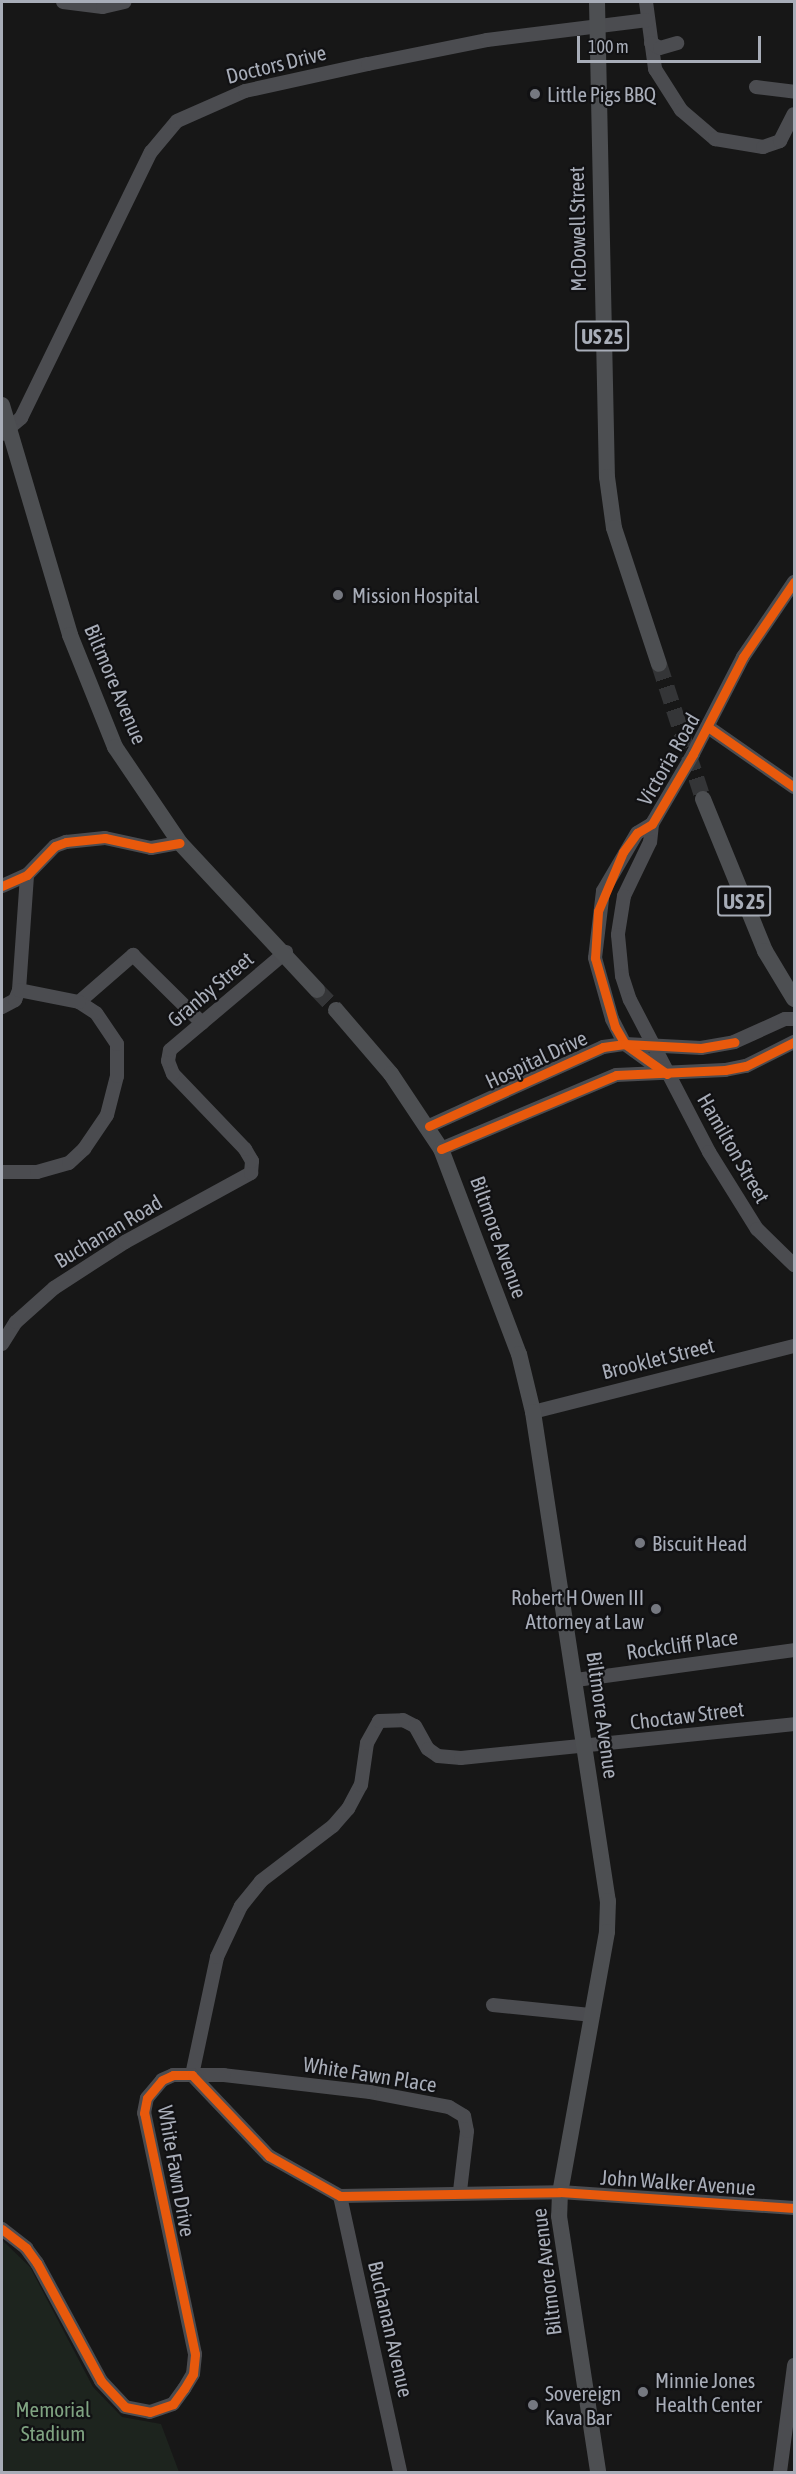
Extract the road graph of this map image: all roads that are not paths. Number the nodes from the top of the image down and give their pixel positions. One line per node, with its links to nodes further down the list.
1 (63, 2): 2 (street)
2 (124, 2)
3 (597, 2): 6 (main road, McDowell Street / US 25)
4 (646, 2): 5 (street)
5 (648, 20): 6 (street, Doctors Drive); 7 (street)
6 (598, 24): 13 (street, Doctors Drive); 15 (main road, McDowell Street / US 25)
7 (651, 43): 8 (street); 11 (street)
8 (677, 44)
9 (756, 87): 10 (street)
10 (795, 92)
11 (795, 114)
12 (2, 405): 13 (main road, Biltmore Avenue)
13 (4, 433): 20 (main road, Biltmore Avenue)
14 (795, 582): 16 (street, Victoria Road)
15 (659, 664)
16 (708, 727): 17 (street); 19 (street, Victoria Road)
17 (795, 787)
18 (703, 799): 26 (main road, US 25)
19 (652, 824): 33 (street, Victoria Road); 34 (street, Victoria Road)
20 (180, 843): 21 (street); 23 (main road, Biltmore Avenue)
21 (27, 875): 22 (street); 24 (street)
22 (2, 886)
23 (286, 952): 25 (main road, Biltmore Avenue); 31 (street, Granby Street)
24 (19, 990): 27 (street); 28 (street)
25 (317, 990)
26 (795, 999)
27 (79, 1002): 31 (street); 38 (street)
28 (2, 1007)
29 (336, 1010): 36 (main road, Biltmore Avenue)
30 (795, 1019): 34 (street, Hospital Drive)
31 (202, 1023): 39 (street, Granby Street)
32 (795, 1042): 35 (street, Hospital Drive)
33 (625, 1044): 34 (street, Hospital Drive); 35 (street); 36 (street, Hospital Drive)
34 (653, 1046): 35 (street, Victoria Road)
35 (667, 1074): 37 (street, Hospital Drive); 40 (street, Hamilton Street)
36 (429, 1126): 37 (main road, Biltmore Avenue)
37 (441, 1149): 43 (main road, Biltmore Avenue)
38 (2, 1172)
39 (251, 1173): 41 (street, Buchanan Road)
40 (795, 1265)
41 (2, 1344)
42 (795, 1346): 43 (street, Brooklet Street)
43 (533, 1412): 45 (main road, Biltmore Avenue)
44 (795, 1650): 45 (street, Rockcliff Place)
45 (576, 1680): 47 (main road, Biltmore Avenue)
46 (795, 1724): 47 (street, Choctaw Street)
47 (585, 1746): 49 (main road, Biltmore Avenue); 50 (street, Choctaw Street)
48 (493, 2005): 49 (street)
49 (592, 2015): 52 (main road, Biltmore Avenue)
50 (192, 2075): 51 (street, White Fawn Place); 53 (street, White Fawn Drive); 55 (street, White Fawn Drive)
51 (460, 2191): 52 (street); 53 (street)
52 (560, 2192): 54 (street, John Walker Avenue); 58 (main road, Biltmore Avenue)
53 (340, 2196): 57 (street, Buchanan Avenue)
54 (795, 2208)
55 (2, 2229)
56 (795, 2365): 59 (street)
57 (400, 2472)
58 (598, 2472)
59 (780, 2472)

